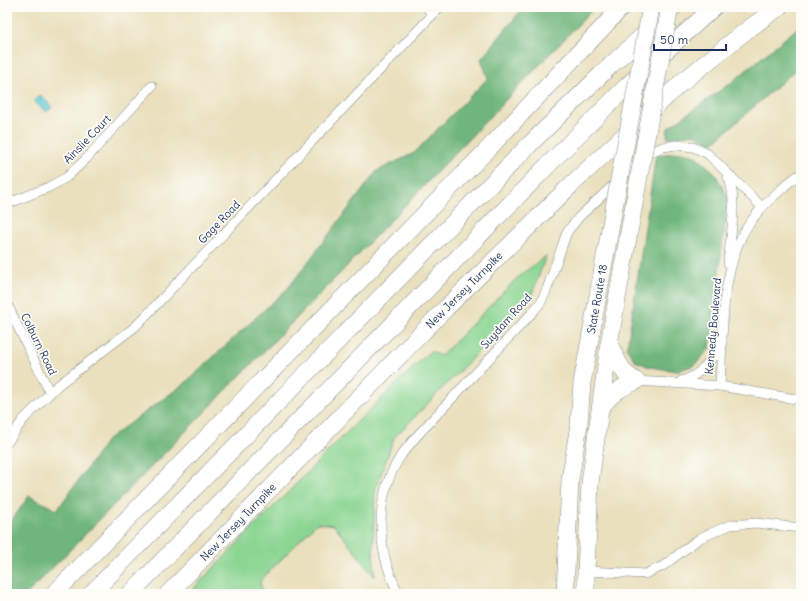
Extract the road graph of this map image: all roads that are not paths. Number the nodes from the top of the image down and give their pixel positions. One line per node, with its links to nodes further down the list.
1 (426, 7): 9 (street)
2 (440, 7): 9 (street, Gage Road)
3 (622, 7): 28 (highway)
4 (651, 7): 33 (highway, State Route 18, bridge)
5 (670, 7): 18 (highway, State Route 18, bridge)
6 (674, 7): 29 (highway)
7 (714, 7): 30 (highway)
8 (779, 7): 31 (highway, New Jersey Turnpike)
9 (433, 14): 22 (street, Gage Road)
10 (152, 86): 13 (street, Ainslie Court)
11 (722, 167): 14 (street, Suydam Road); 15 (street); 32 (street, Suydam Road)
12 (801, 174): 14 (street, Kennedy Boulevard)
13 (7, 204)
14 (762, 207): 15 (street, Kennedy Boulevard)
15 (725, 295): 17 (street, Kennedy Boulevard)
16 (7, 304): 22 (street, Colburn Road)
17 (723, 338): 20 (street); 21 (street, Kennedy Boulevard)
18 (609, 344): 19 (highway); 24 (highway, State Route 18)
19 (636, 381): 20 (street); 24 (highway)
20 (674, 382): 21 (street)
21 (720, 386): 23 (street)
22 (50, 393): 25 (street, Gage Road)
23 (801, 400)
24 (601, 407): 27 (highway, State Route 18)
25 (7, 443)
26 (801, 528): 27 (street)
27 (586, 571): 34 (highway, State Route 18)
28 (54, 594)
29 (91, 594)
30 (130, 594)
31 (168, 594)
32 (399, 594)
33 (565, 594)
34 (586, 594)

